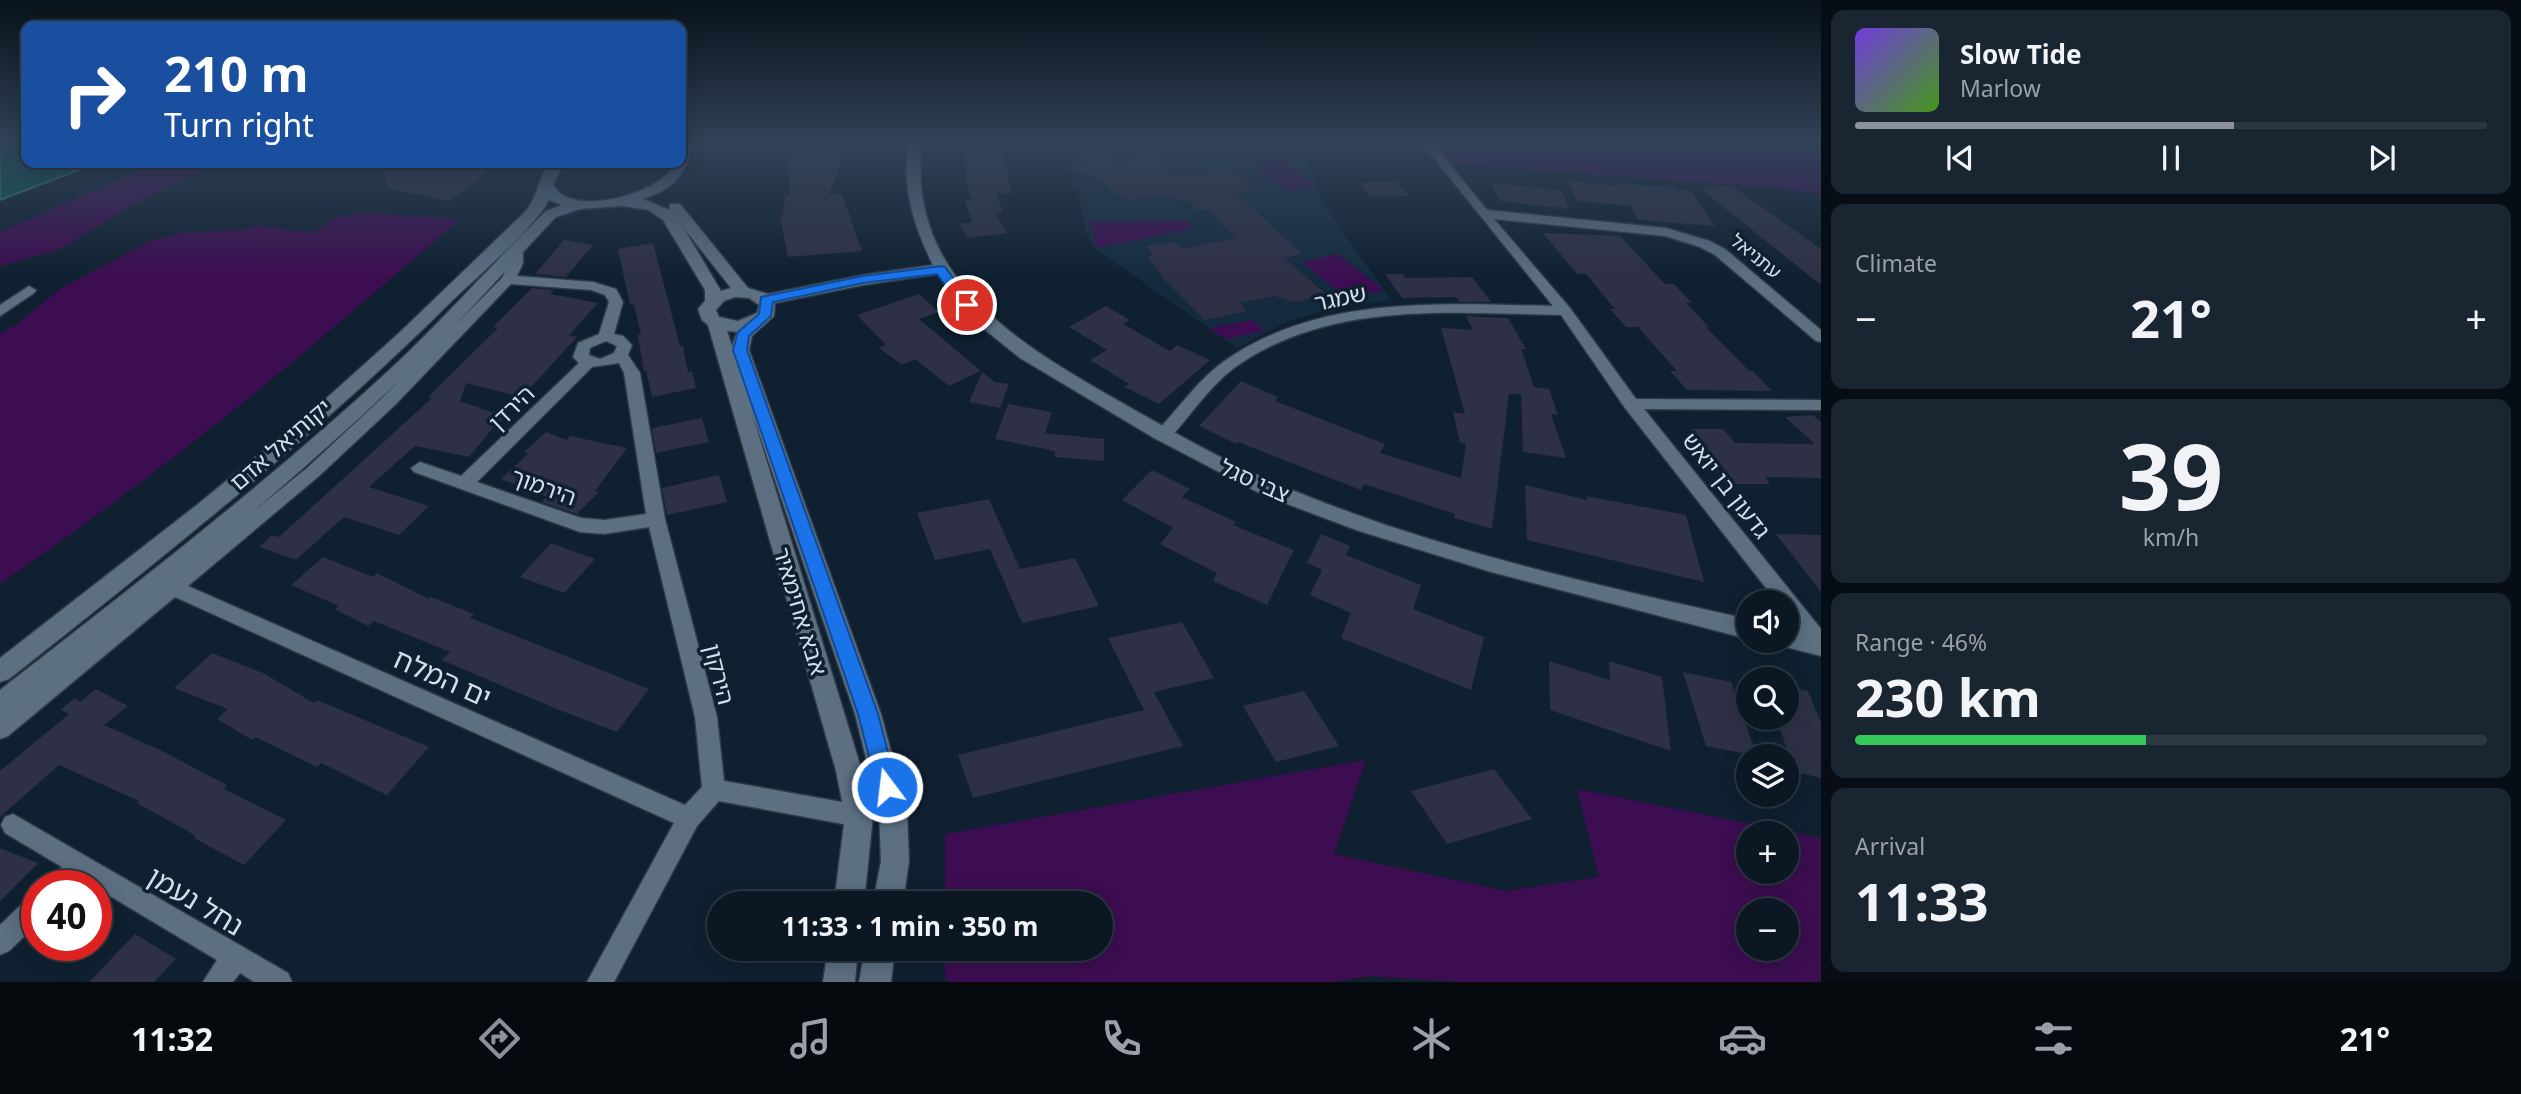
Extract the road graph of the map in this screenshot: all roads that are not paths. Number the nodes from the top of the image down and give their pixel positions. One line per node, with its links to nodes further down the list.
1 (546, 187): 7 (street); 33 (street, יקותיאל אדם)
2 (655, 188): 6 (street)
3 (665, 188): 13 (street)
4 (912, 188): 10 (street, צבי סגל)
5 (1464, 188): 8 (street, גדעון בן יואש)
6 (624, 202): 7 (street); 16 (street, אבא אחימאיר)
7 (577, 205): 9 (street, יקותיאל אדם)
8 (1485, 214): 15 (street, גדעון בן יואש); 20 (street, עתניאל)
9 (516, 251): 11 (street); 34 (street, יקותיאל אדם)
10 (941, 270): 14 (street); 25 (street, צבי סגל)
11 (508, 280): 19 (street); 29 (street)
12 (29, 290): 17 (street)
13 (743, 292): 14 (street); 16 (street)
14 (765, 300): 18 (street)
15 (1559, 311): 23 (street, גדעון בן יואש); 25 (street, שמגר)
16 (714, 312): 18 (street); 37 (street, אבא אחימאיר)
17 (0, 313)
18 (755, 323): 43 (street, אבא אחימאיר)
19 (606, 337): 21 (street, הירקון); 22 (street)
20 (1821, 338)
21 (620, 356): 22 (street); 28 (street, הירקון)
22 (589, 362): 27 (street, הירדן)
23 (1631, 404): 24 (street); 32 (street, גדעון בן יואש)
24 (1821, 405)
25 (1163, 435): 30 (street, צבי סגל)
26 (420, 468): 27 (street, הירמוך)
27 (464, 484): 28 (street, הירמוך)
28 (656, 519): 36 (street, הירקון)
29 (174, 587): 35 (street); 38 (street, ים המלח)
30 (1736, 626)
31 (1799, 640): 32 (street)
32 (1821, 645)
33 (0, 673)
34 (0, 705)
35 (0, 729)
36 (714, 790): 37 (street); 38 (street)
37 (859, 816): 42 (street, אבא אחימאיר)
38 (689, 818): 52 (street)
39 (13, 825): 40 (street, נחל נעמן)
40 (80, 866): 41 (street); 46 (street, נחל נעמן)
41 (76, 870)
42 (850, 891)
43 (890, 891)
44 (21, 922): 45 (street)
45 (0, 942)
46 (236, 958): 50 (street); 51 (street, נחל נעמן)
47 (841, 961): 53 (street)
48 (879, 961): 54 (street)
49 (882, 961): 55 (street)
50 (216, 982)
51 (279, 982)
52 (600, 982)
53 (839, 982)
54 (875, 982)
55 (884, 982)

